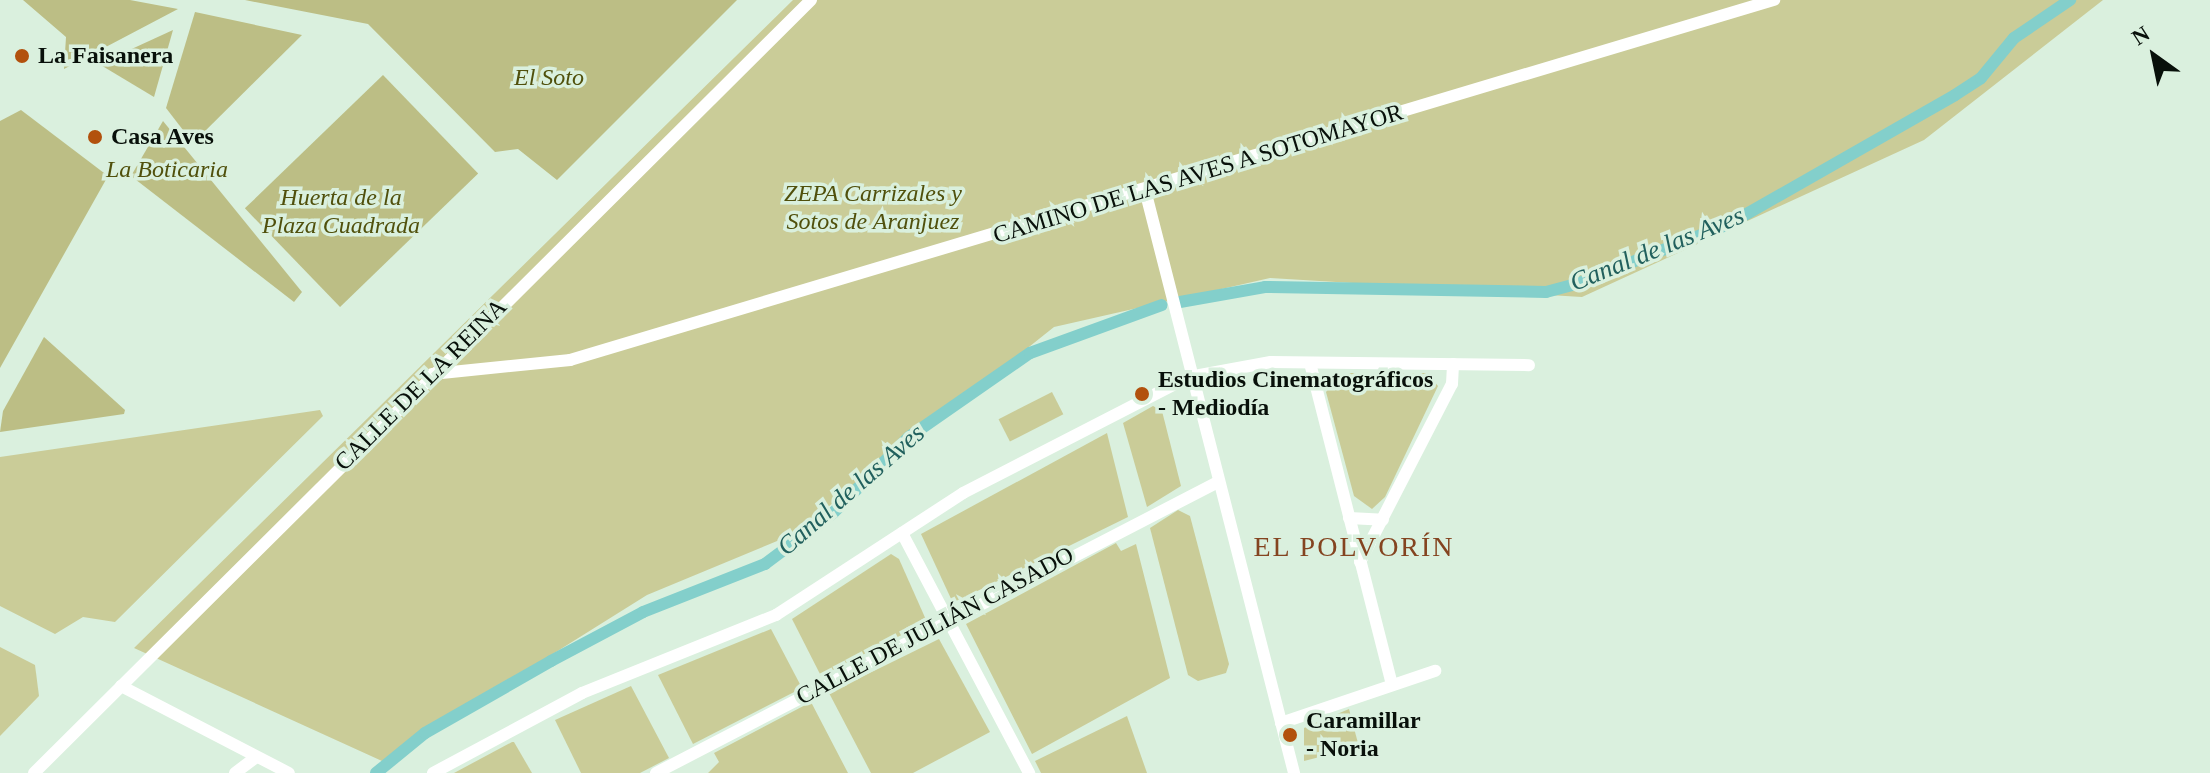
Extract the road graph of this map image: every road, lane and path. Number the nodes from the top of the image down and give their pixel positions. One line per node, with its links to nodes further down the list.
1 (811, 0): 7 (street, CALLE DE LA REINA)
2 (1774, 0): 3 (street, CAMINO DE LAS AVES A SOTOMAYOR)
3 (1145, 190): 7 (street, CAMINO DE LAS AVES A SOTOMAYOR); 8 (street)
4 (1310, 363): 5 (street); 8 (street); 10 (street)
5 (1453, 364): 6 (street); 11 (street)
6 (1529, 365)
7 (432, 374): 17 (street, CALLE DE LA REINA)
8 (1189, 377): 9 (street); 12 (street)
9 (1216, 483): 14 (street, CALLE DE JULIÁN CASADO); 18 (street)
10 (1349, 518): 11 (street); 13 (street)
11 (1383, 520): 13 (street)
12 (902, 533): 14 (street); 23 (street)
13 (1360, 562): 16 (street)
14 (948, 621): 24 (street, CALLE DE JULIÁN CASADO); 25 (street)
15 (1435, 671): 16 (street)
16 (1392, 685): 18 (street)
17 (121, 686): 19 (street); 20 (street, CALLE DE LA REINA)
18 (1281, 723): 26 (street)
19 (256, 757): 21 (street); 22 (street)
20 (34, 773)
21 (235, 773)
22 (289, 773)
23 (433, 773)
24 (656, 773)
25 (1029, 773)
26 (1294, 773)

